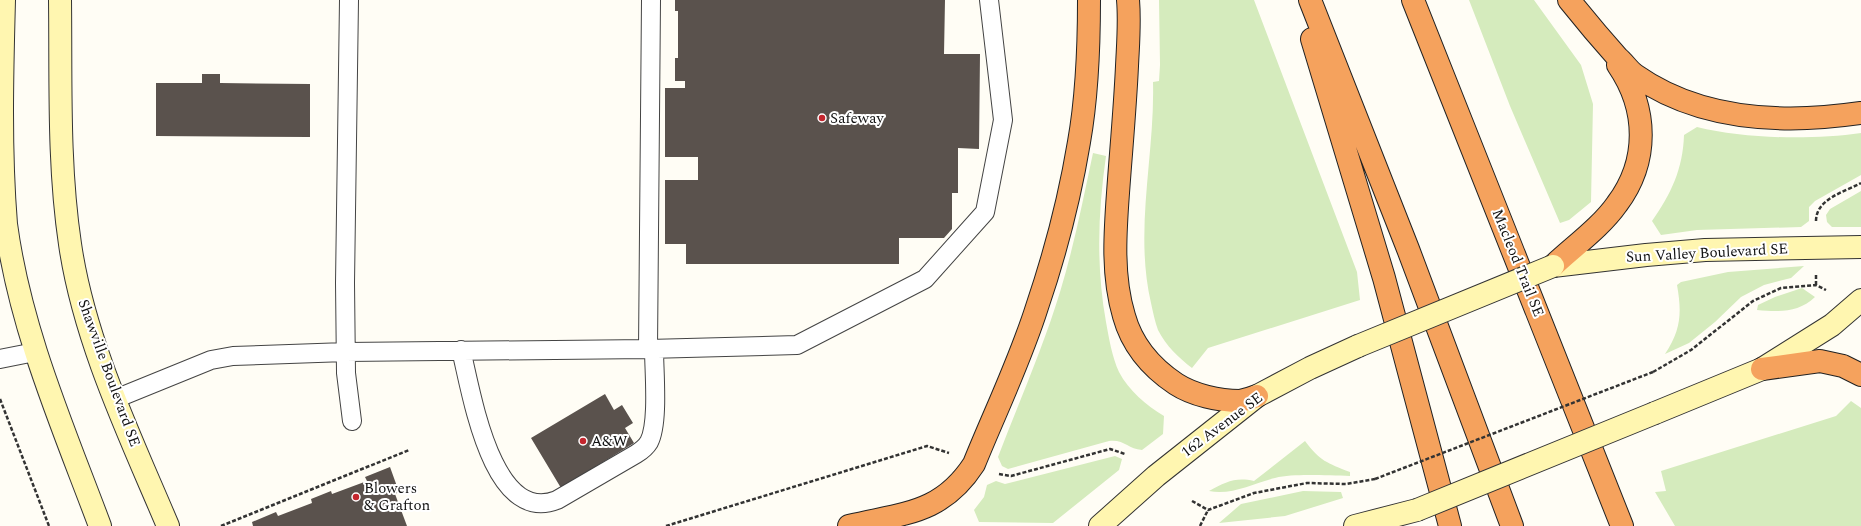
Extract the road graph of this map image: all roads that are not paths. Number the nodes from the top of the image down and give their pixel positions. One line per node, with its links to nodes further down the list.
1 (4, 0): 20 (main road)
2 (60, 0): 26 (main road, Shawville Boulevard SE)
3 (349, 0): 21 (lane)
4 (651, 0): 18 (lane)
5 (989, 0): 18 (lane)
6 (1089, 0): 31 (highway)
7 (1128, 0): 25 (highway)
8 (1300, 0): 36 (highway)
9 (1310, 0): 37 (highway)
10 (1413, 0): 38 (highway, Macleod Trail SE)
11 (1569, 0): 12 (highway)
12 (1598, 36): 13 (highway); 15 (highway)
13 (1861, 113)
14 (1861, 247): 15 (main road, Sun Valley Boulevard SE)
15 (1553, 266): 17 (main road, Sun Valley Boulevard SE, bridge)
16 (1861, 300): 23 (main road)
17 (1358, 346): 25 (main road, 162 Avenue SE)
18 (651, 349): 19 (lane); 19 (lane)
19 (461, 350): 21 (lane)
20 (35, 352): 22 (lane); 29 (main road)
21 (346, 352): 26 (lane); 27 (lane)
22 (0, 359)
23 (1762, 369): 24 (highway); 28 (main road, bridge)
24 (1861, 375)
25 (1257, 396): 32 (main road, 162 Avenue SE)
26 (115, 399): 30 (main road, Shawville Boulevard SE)
27 (352, 421)
28 (1417, 510): 33 (main road); 34 (main road); 35 (main road)
29 (100, 526)
30 (168, 526)
31 (849, 526)
32 (1100, 526)
33 (1355, 526)
34 (1388, 526)
35 (1398, 526)
36 (1450, 526)
37 (1512, 526)
38 (1622, 526)

